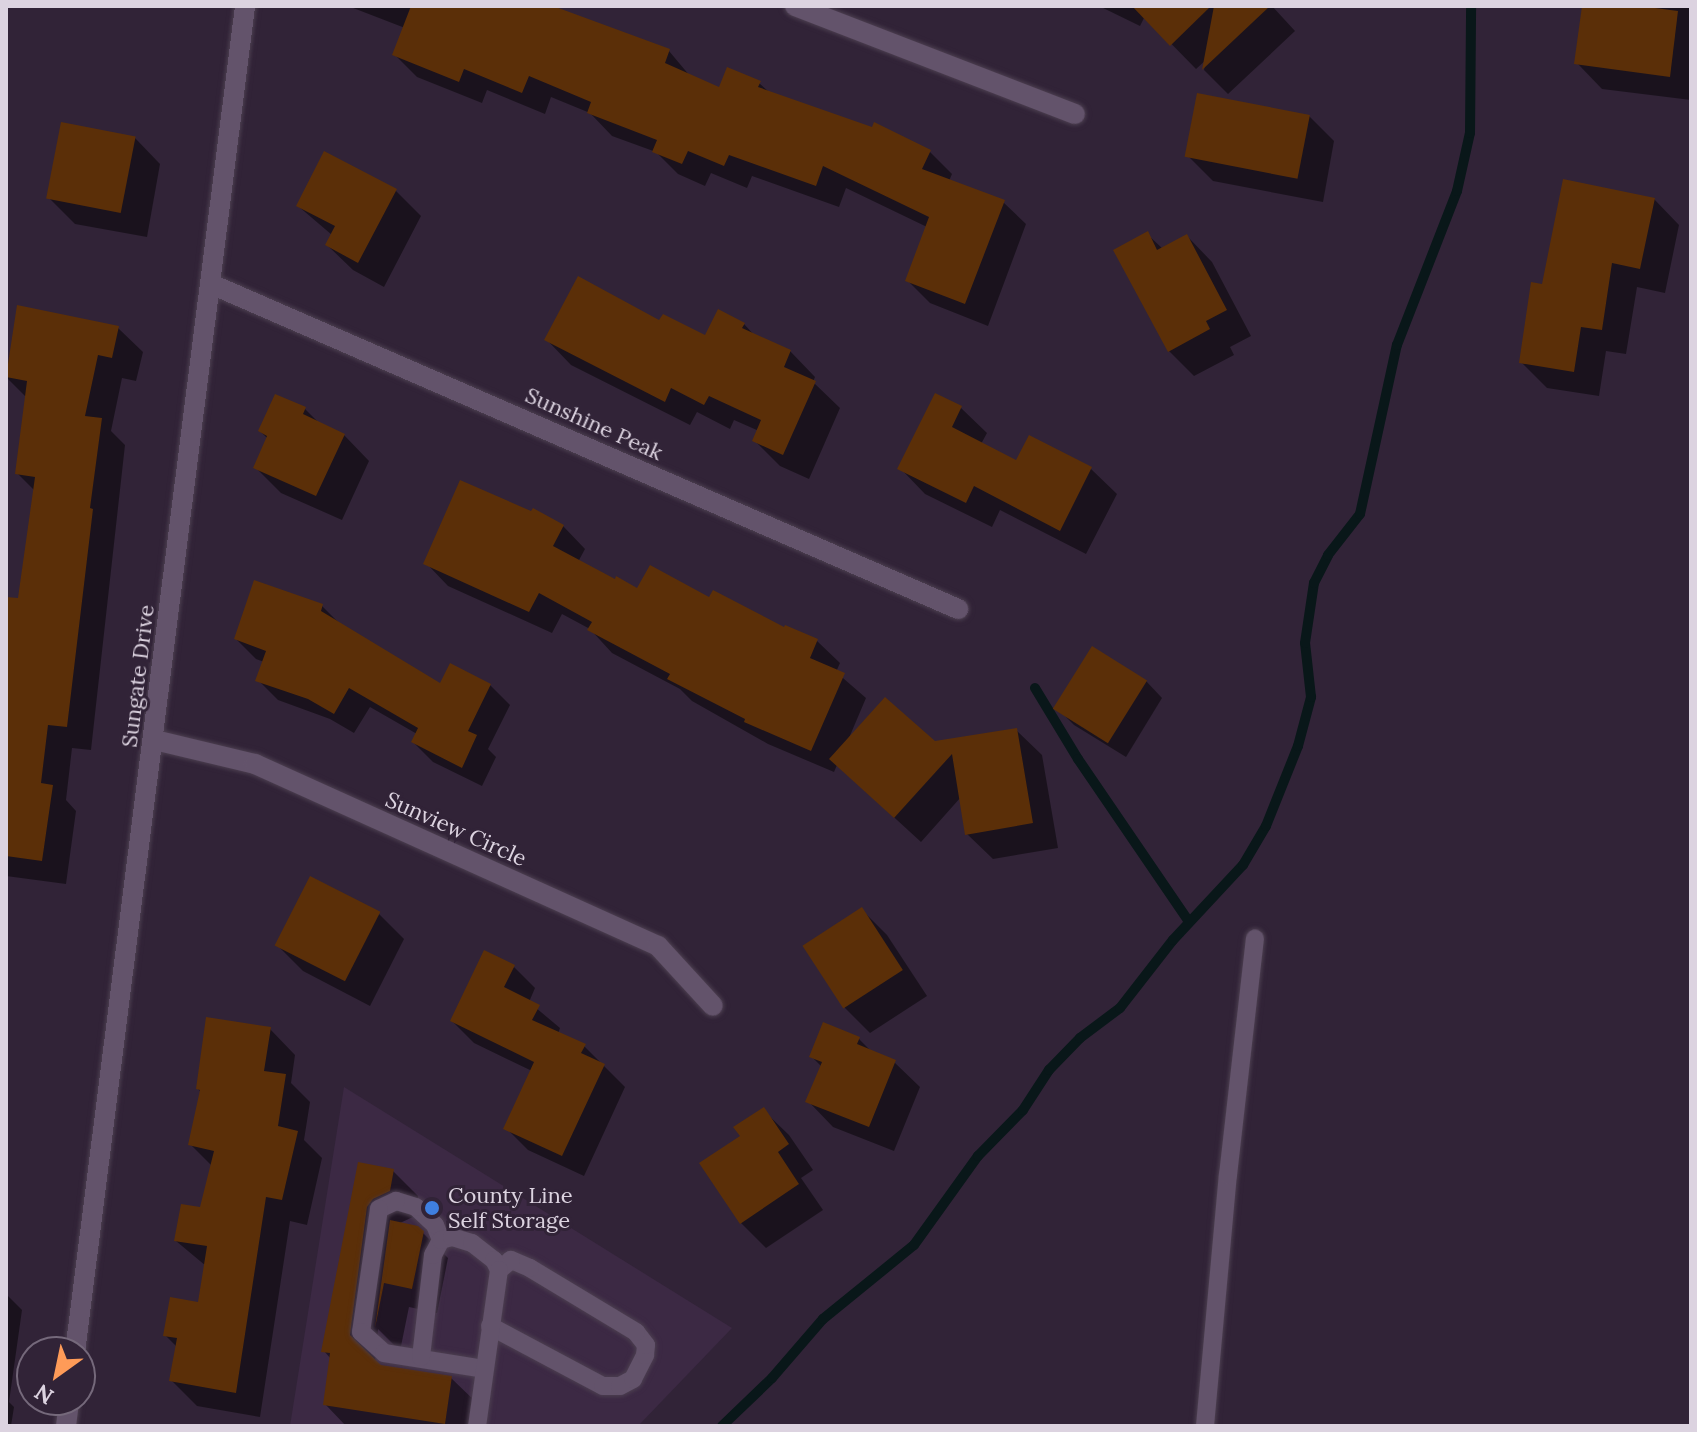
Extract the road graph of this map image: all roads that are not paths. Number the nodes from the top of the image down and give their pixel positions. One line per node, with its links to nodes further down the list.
1 (245, 6): 4 (street, Sungate Drive)
2 (795, 6): 3 (street)
3 (1075, 114)
4 (211, 284): 5 (street, Sunshine Peak); 6 (street, Sungate Drive)
5 (958, 609)
6 (155, 740): 8 (street, Sunview Circle); 12 (street, Sungate Drive)
7 (1255, 939): 16 (lane)
8 (713, 1006)
9 (441, 1240): 10 (lane); 13 (lane); 13 (lane)
10 (499, 1270): 11 (lane); 11 (lane)
11 (490, 1326): 14 (lane)
12 (77, 1336)
13 (421, 1357): 14 (lane)
14 (484, 1369): 15 (lane)
15 (477, 1426)
16 (1205, 1426)

